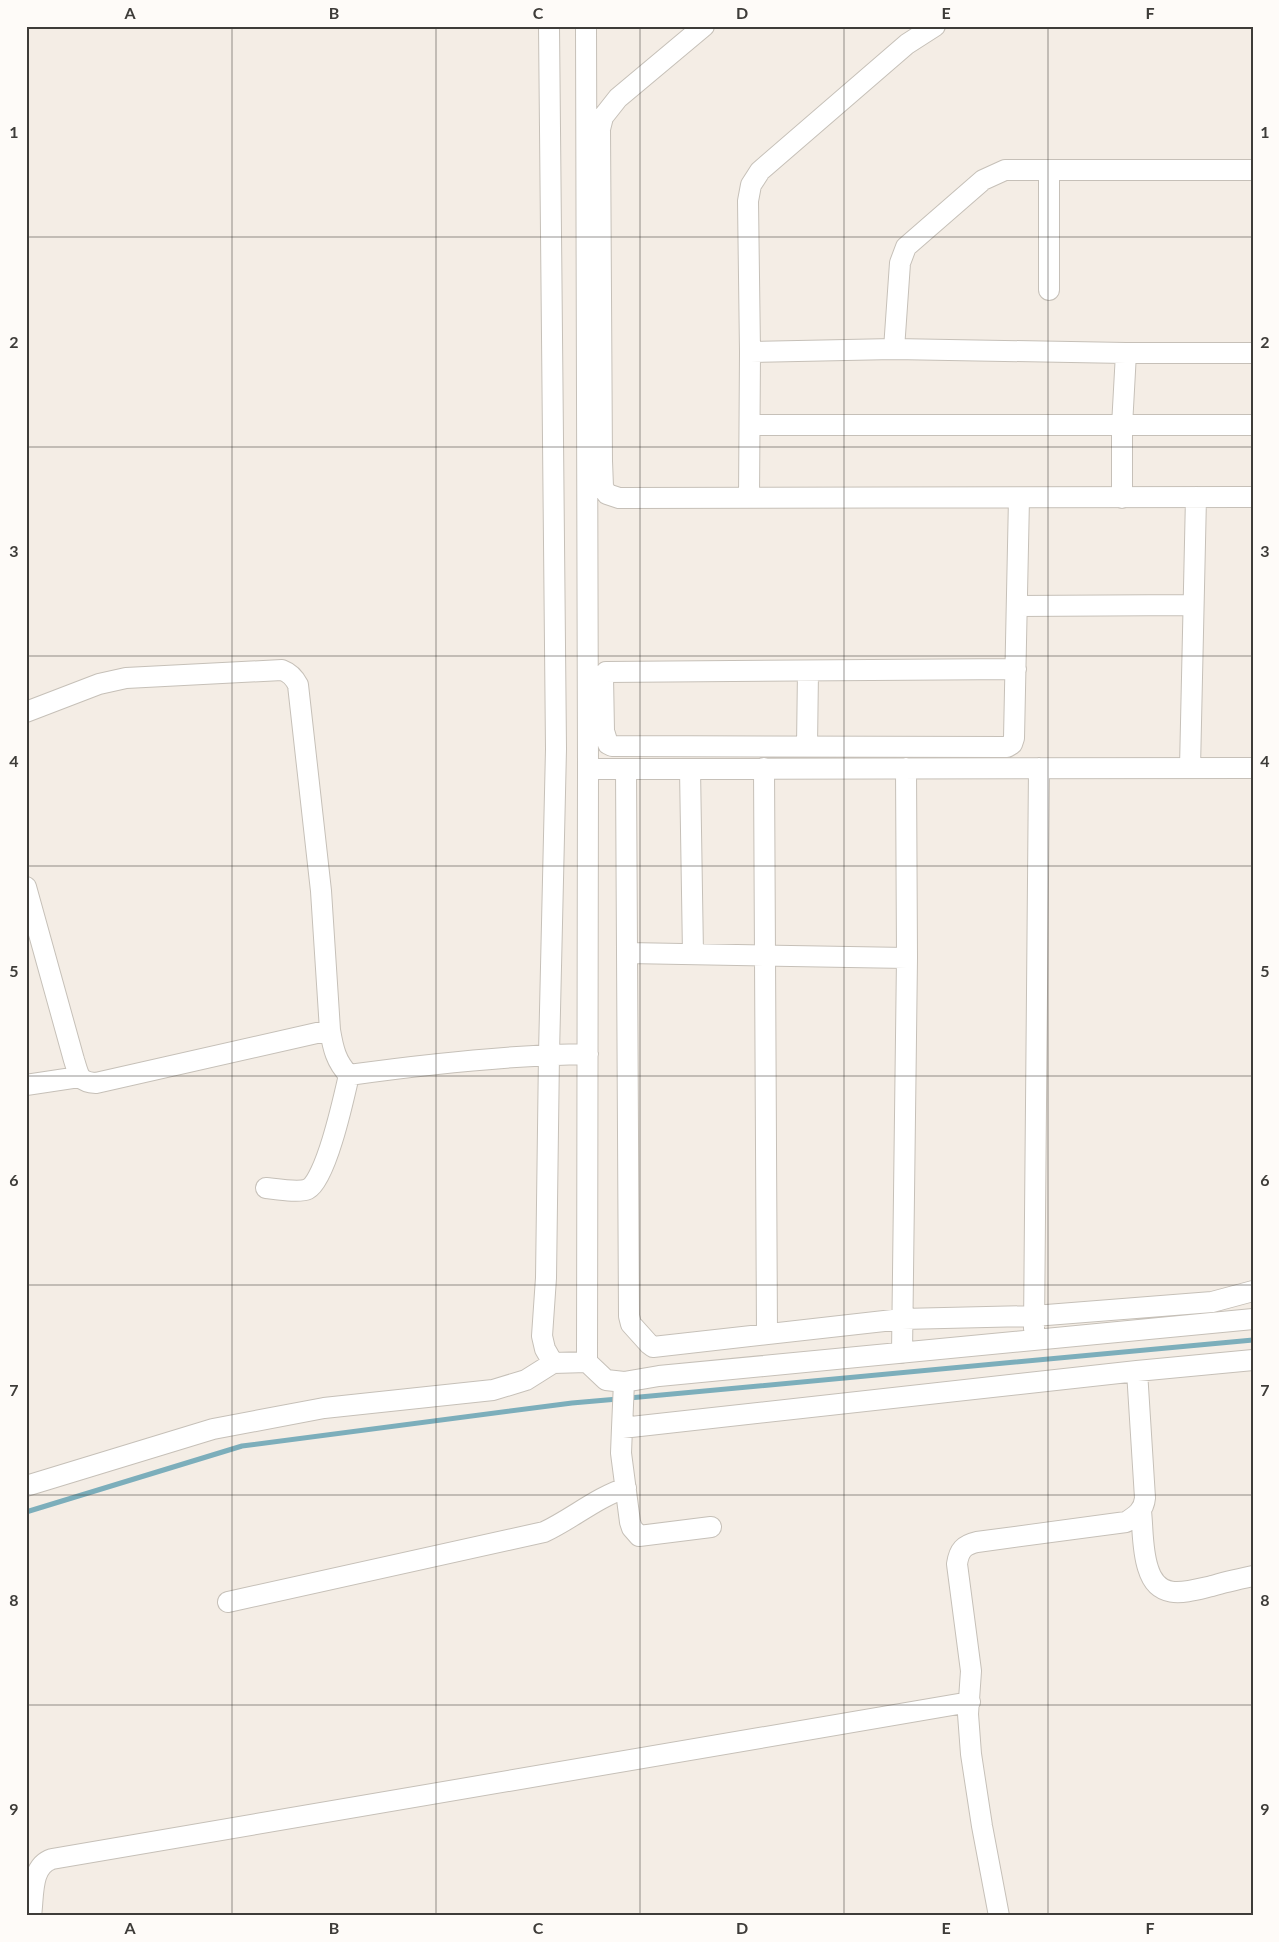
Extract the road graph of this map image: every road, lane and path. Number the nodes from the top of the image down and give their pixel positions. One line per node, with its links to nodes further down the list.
1 (549, 26): 41 (street)
2 (586, 26): 15 (street)
3 (704, 26): 15 (street)
4 (935, 26): 9 (street)
5 (1048, 170): 6 (street); 7 (street); 8 (street)
6 (1253, 170)
7 (1049, 290)
8 (894, 349): 9 (street); 10 (street)
9 (750, 352): 12 (street)
10 (1126, 353): 11 (street); 14 (street)
11 (1253, 353)
12 (750, 425): 14 (street); 18 (street)
13 (1253, 425): 14 (street)
14 (1122, 426): 20 (street)
15 (595, 461): 18 (street); 32 (street)
16 (1196, 497): 17 (street); 20 (street); 21 (street)
17 (1253, 497)
18 (749, 498): 19 (street)
19 (1019, 498): 20 (street); 22 (street)
20 (1122, 498)
21 (1193, 605): 22 (street); 30 (street)
22 (1017, 606): 23 (street)
23 (1016, 669): 24 (street); 26 (street)
24 (808, 671): 26 (street); 26 (street)
25 (26, 712): 40 (street)
26 (807, 746)
27 (764, 768): 28 (street); 34 (street); 38 (street)
28 (906, 768): 29 (street); 39 (street)
29 (1039, 768): 30 (street); 48 (street)
30 (1190, 768): 31 (street)
31 (1253, 768)
32 (588, 769): 33 (street); 42 (street)
33 (626, 769): 34 (street); 36 (street)
34 (690, 769): 37 (street)
35 (26, 887): 44 (street)
36 (628, 953): 37 (street); 51 (street)
37 (693, 954): 38 (street)
38 (766, 955): 39 (street); 51 (street)
39 (907, 958): 49 (street)
40 (330, 1030): 43 (street); 44 (street)
41 (549, 1054): 42 (street); 43 (street); 56 (street)
42 (588, 1054): 55 (street)
43 (350, 1075): 46 (street)
44 (79, 1076): 45 (street)
45 (26, 1085)
46 (266, 1188)
47 (1253, 1291): 48 (street)
48 (1034, 1316): 49 (street); 52 (street)
49 (902, 1319): 51 (street); 53 (street)
50 (1253, 1319): 52 (street)
51 (767, 1334)
52 (1034, 1340): 53 (street)
53 (902, 1353): 58 (street)
54 (1253, 1360): 57 (street)
55 (587, 1362): 56 (street); 58 (street)
56 (552, 1363): 60 (street)
57 (1137, 1371): 59 (street); 62 (street)
58 (624, 1387): 59 (street)
59 (622, 1421): 61 (street)
60 (26, 1486)
61 (626, 1488): 63 (street); 65 (street)
62 (1141, 1511): 64 (street); 66 (street)
63 (711, 1527)
64 (1253, 1576)
65 (228, 1602)
66 (970, 1702): 67 (street); 68 (street)
67 (31, 1916)
68 (999, 1916)

